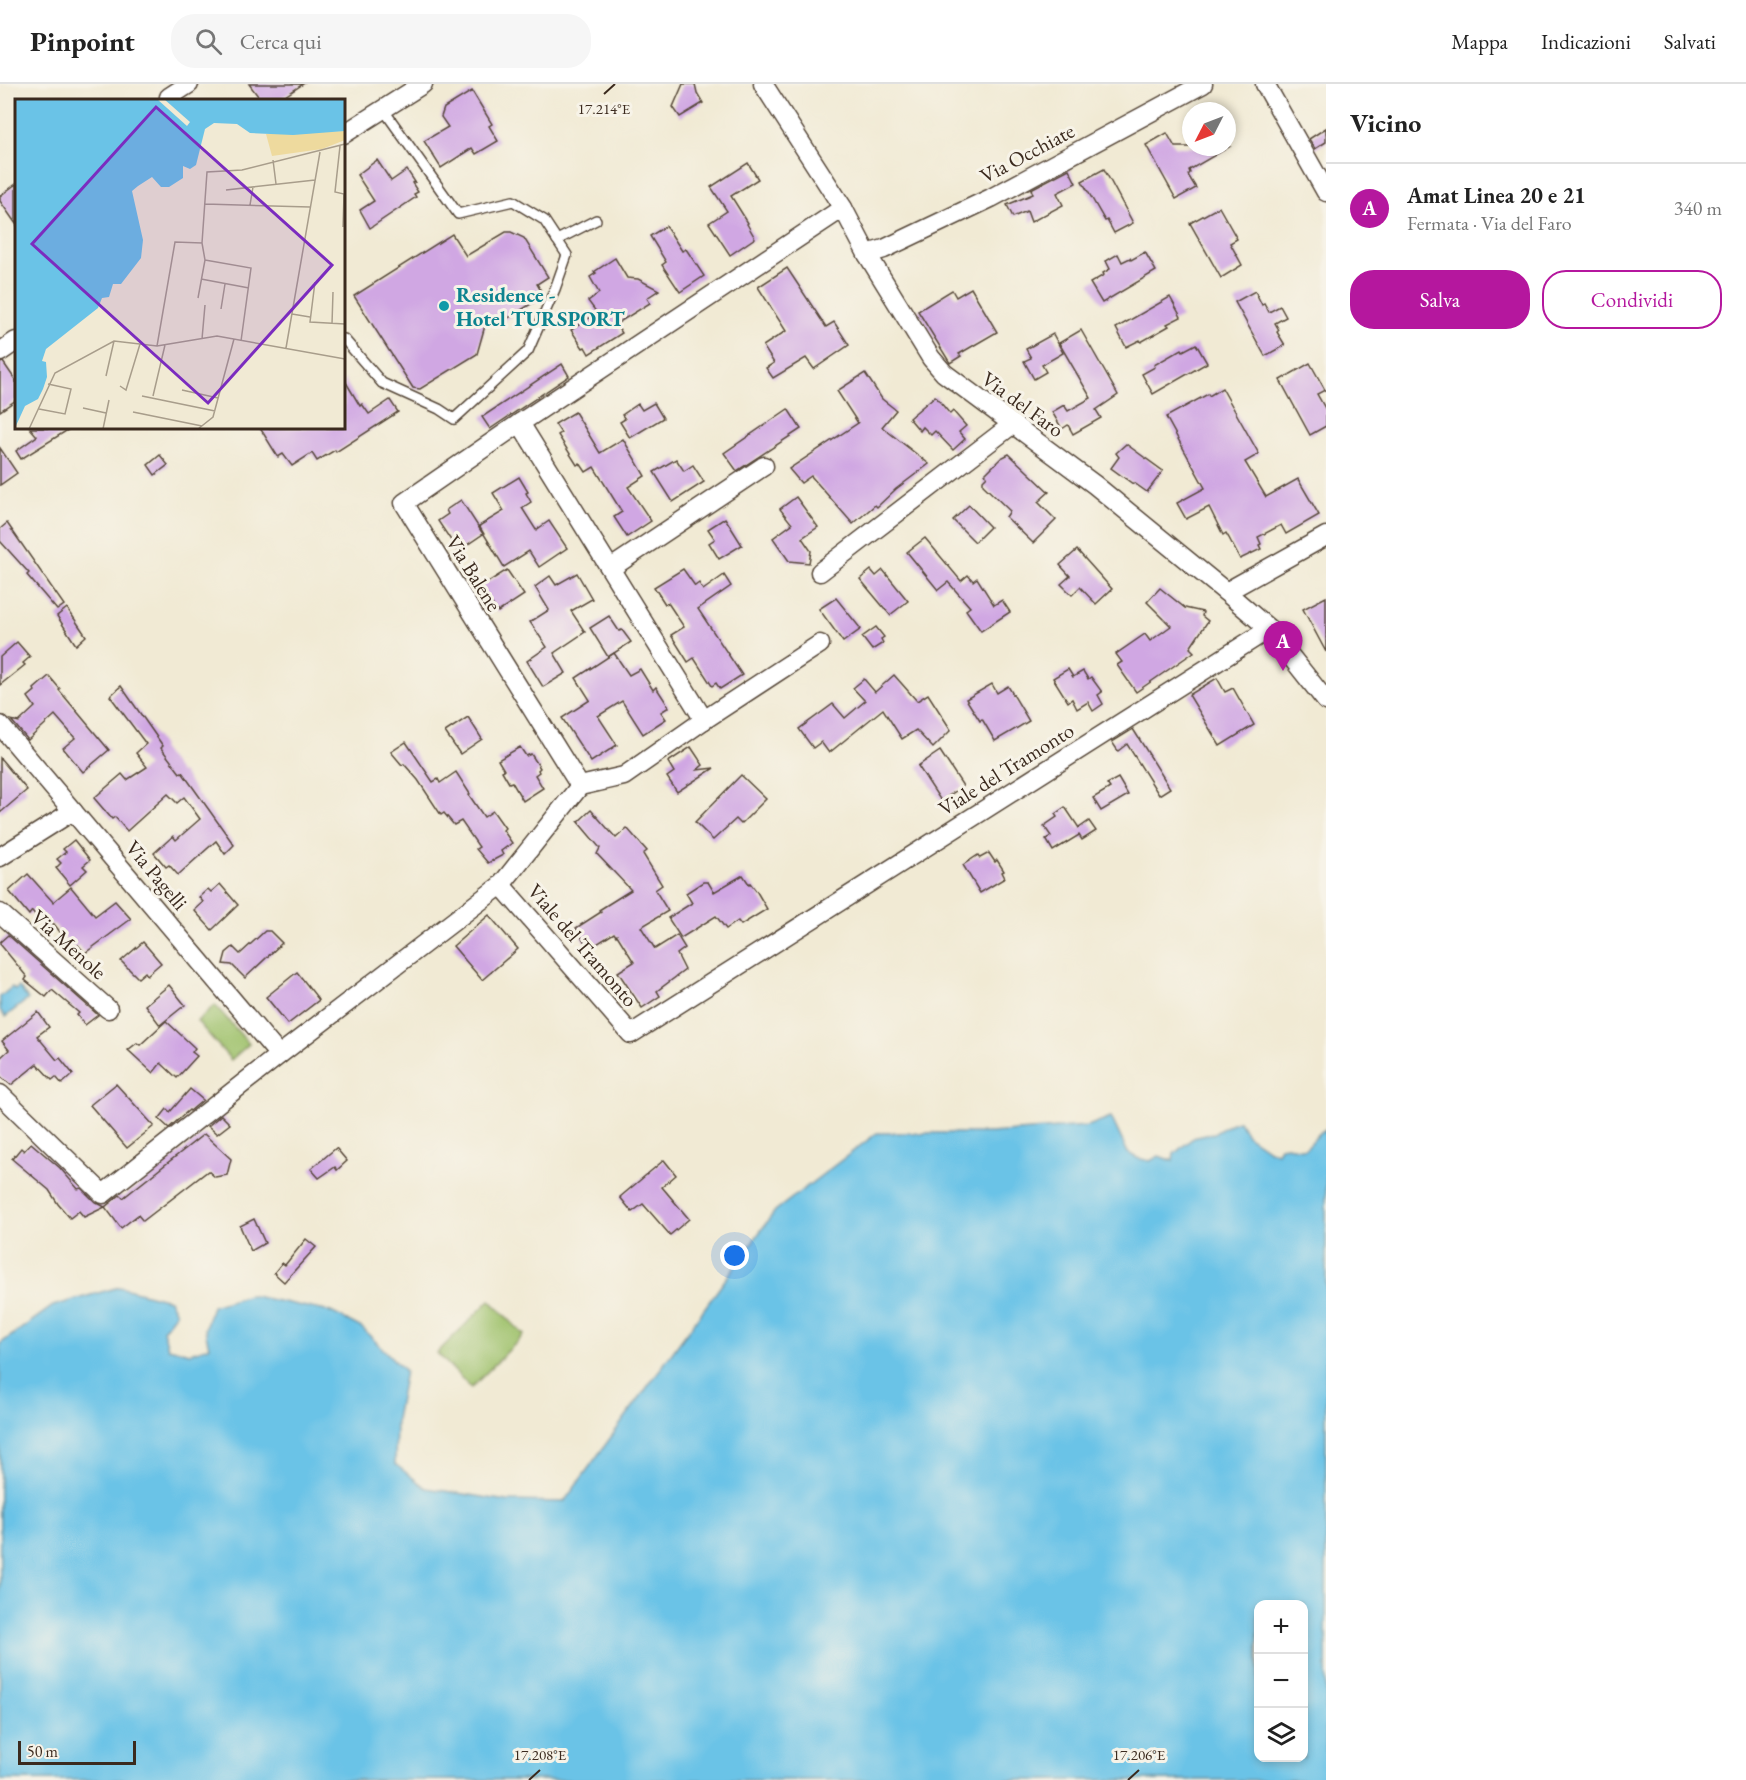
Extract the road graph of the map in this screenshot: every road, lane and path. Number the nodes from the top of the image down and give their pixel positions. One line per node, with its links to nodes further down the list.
1 (189, 84): 6 (street)
2 (423, 84): 7 (street)
3 (762, 84): 10 (street, Via del Faro)
4 (1203, 84): 13 (street, Via Occhiate)
5 (1265, 84): 9 (street)
6 (169, 97)
7 (383, 109): 8 (street); 12 (lane)
8 (345, 133)
9 (1326, 192)
10 (843, 208): 13 (street, Via del Faro); 17 (street, Via Balene)
11 (596, 220): 12 (lane)
12 (557, 240): 14 (lane)
13 (867, 254): 18 (street, Via del Faro)
14 (345, 340)
15 (15, 342): 16 (street)
16 (0, 352)
17 (520, 423): 21 (street); 29 (street, Via Balene)
18 (1013, 424): 22 (street); 23 (street, Via del Faro)
19 (764, 466): 21 (street)
20 (1326, 536): 23 (street)
21 (611, 568): 27 (street)
22 (820, 572)
23 (1226, 592): 24 (street, Via del Faro)
24 (1269, 629): 26 (street, Via del Faro); 32 (street, Viale del Tramonto)
25 (820, 644): 27 (street)
26 (1326, 701)
27 (704, 720): 29 (street)
28 (0, 725): 30 (street, Via Pagelli)
29 (580, 786): 32 (street)
30 (73, 811): 31 (street); 35 (street, Via Pagelli)
31 (0, 857)
32 (501, 885): 35 (street, Viale del Tramonto)
33 (0, 913): 34 (street, Via Menole)
34 (108, 1009)
35 (279, 1055): 36 (street, Viale del Tramonto)
36 (0, 1094)

